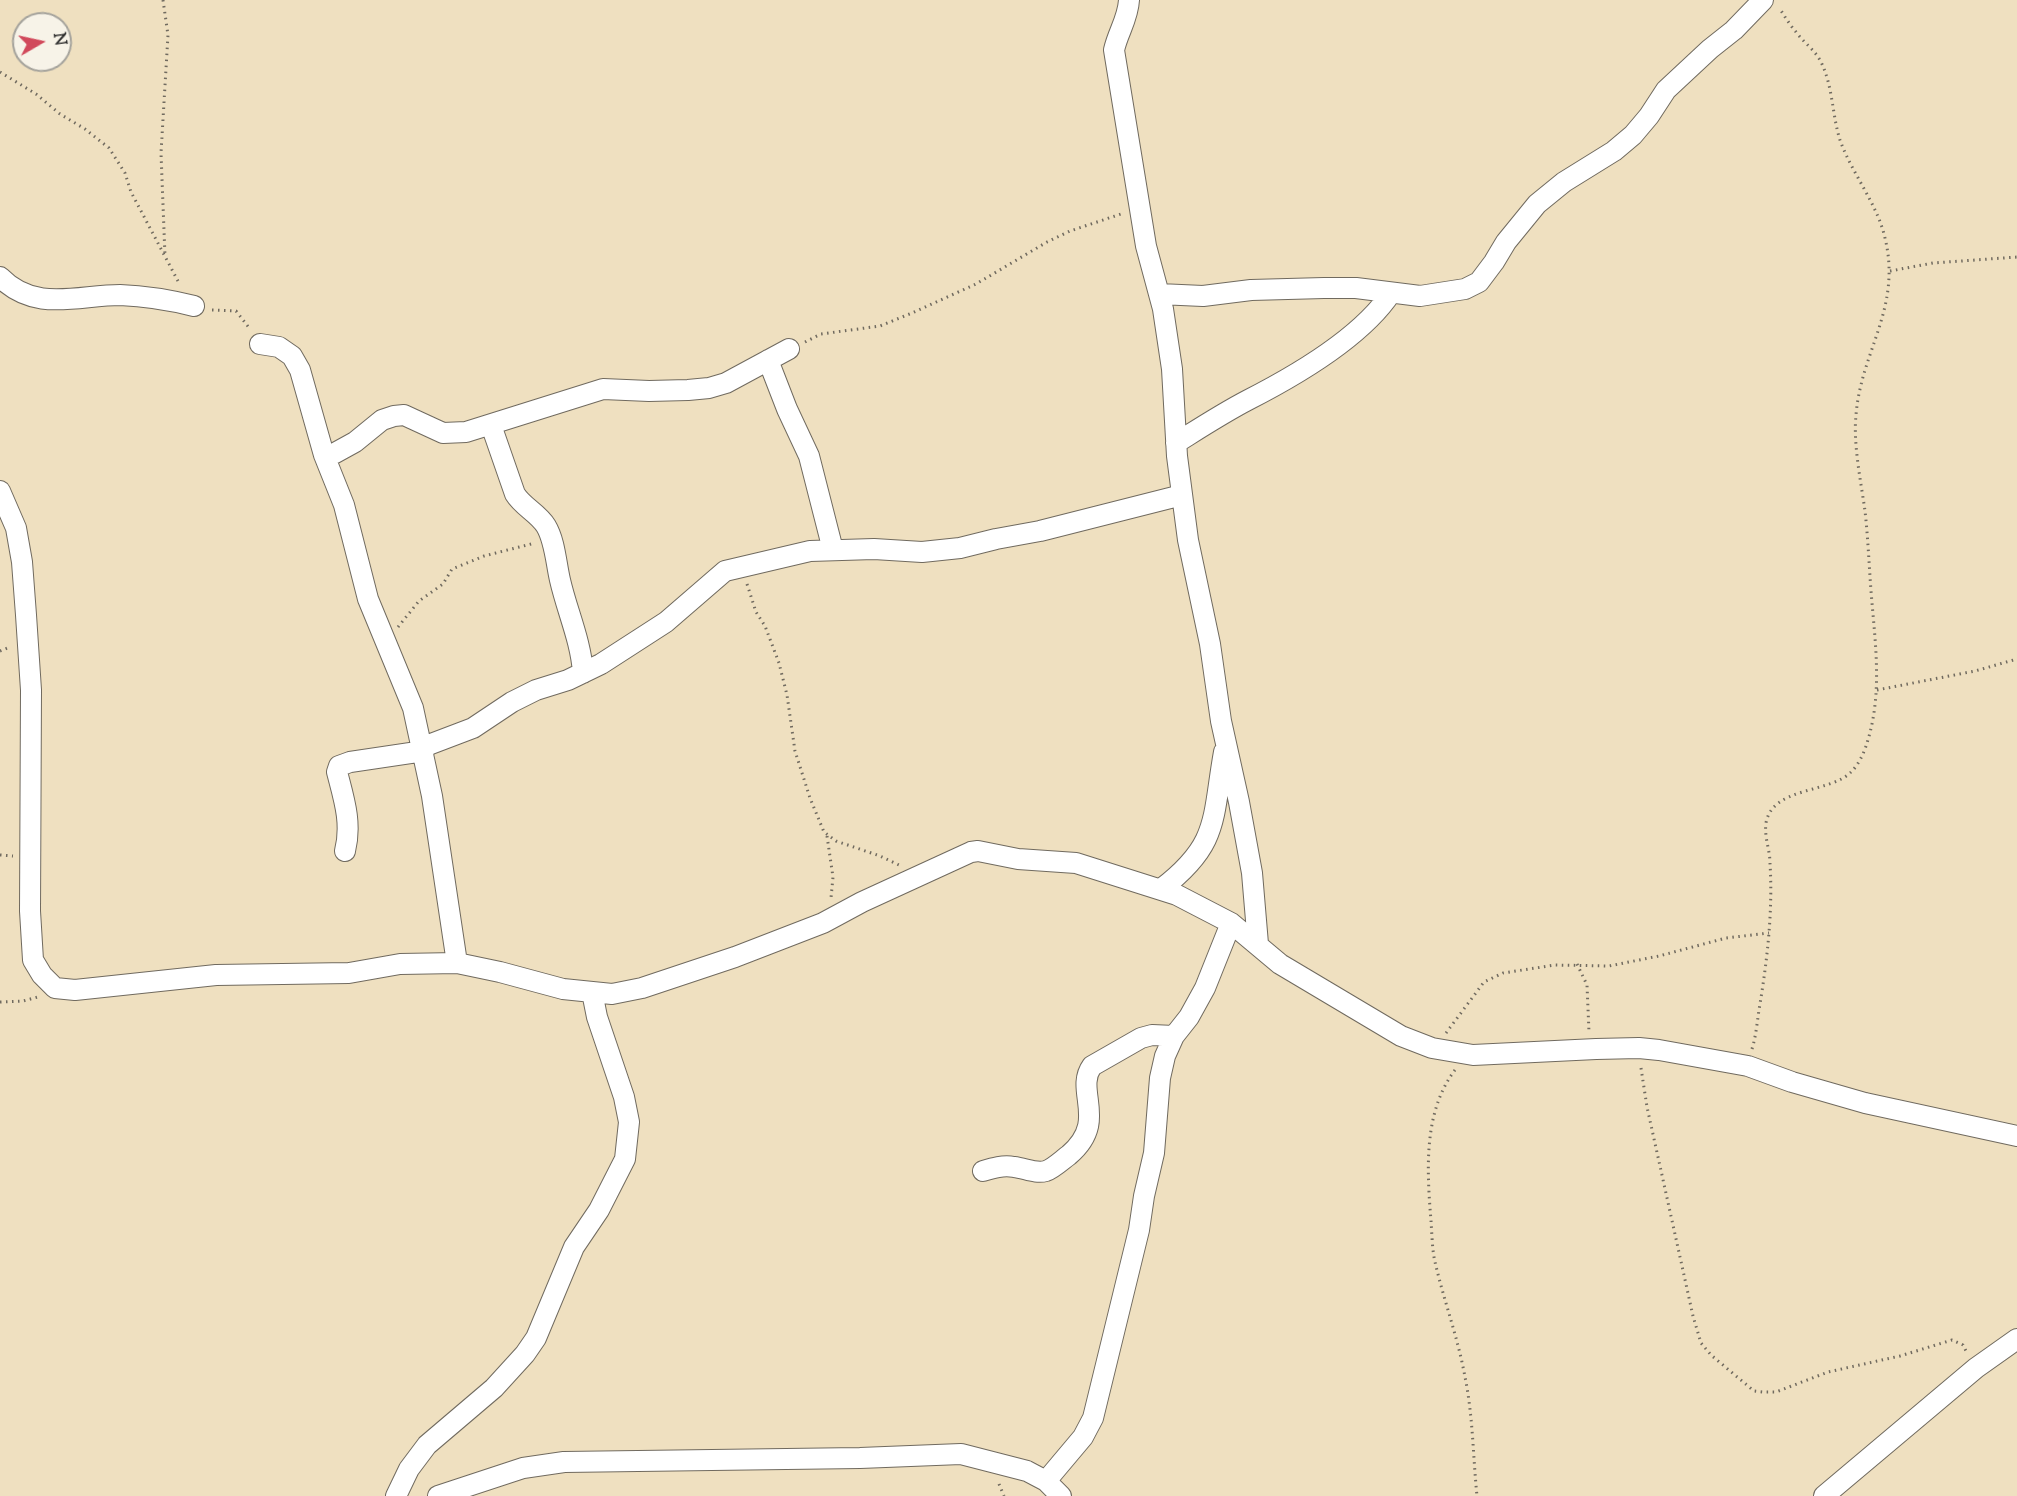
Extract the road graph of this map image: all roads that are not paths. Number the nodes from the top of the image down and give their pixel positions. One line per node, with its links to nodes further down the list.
1 (1129, 0): 5 (street)
2 (1763, 0): 4 (street)
3 (0, 277): 6 (street)
4 (1391, 293): 5 (street); 11 (street)
5 (1159, 294): 11 (street)
6 (194, 306)
7 (260, 344): 12 (street)
8 (789, 349): 9 (street)
9 (768, 360): 10 (street); 15 (street)
10 (491, 425): 12 (street); 16 (street)
11 (1176, 443): 14 (street)
12 (324, 455): 18 (street)
13 (0, 491): 23 (street)
14 (1182, 495): 15 (street); 17 (street)
15 (832, 550): 16 (street)
16 (583, 673): 18 (street)
17 (1226, 744): 20 (street); 22 (street)
18 (423, 749): 19 (street); 23 (street)
19 (345, 851)
20 (1161, 889): 21 (street); 24 (street)
21 (1232, 923): 22 (street); 25 (street)
22 (1258, 944): 26 (street)
23 (457, 963): 24 (street)
24 (592, 992): 30 (street)
25 (1174, 1036): 27 (street); 29 (street)
26 (2017, 1136)
27 (983, 1171)
28 (2017, 1339): 33 (street)
29 (1046, 1481): 31 (street); 32 (street)
30 (396, 1496)
31 (438, 1496)
32 (1061, 1496)
33 (1824, 1496)

